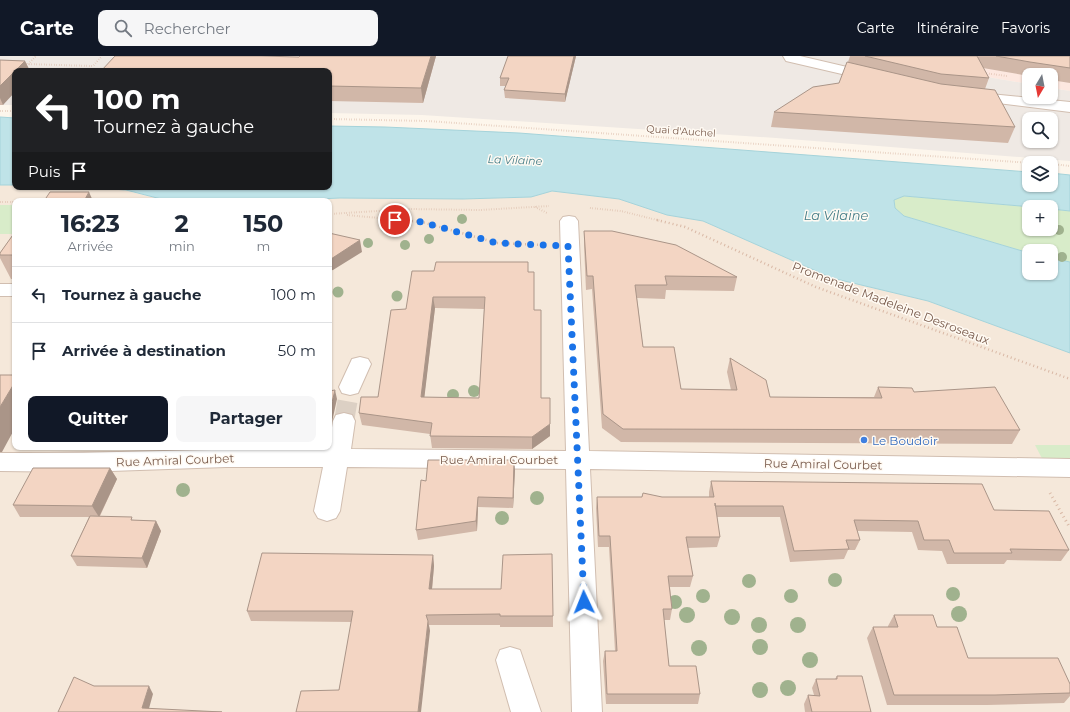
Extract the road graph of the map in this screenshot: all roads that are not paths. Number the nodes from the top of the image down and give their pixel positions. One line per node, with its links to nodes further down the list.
1 (790, 56): 2 (street)
2 (883, 80)
3 (960, 95): 4 (street)
4 (1070, 108)
5 (562, 213): 14 (street)
6 (0, 290): 7 (street)
7 (12, 290)
8 (360, 364): 9 (street)
9 (350, 387)
10 (344, 421): 13 (street)
11 (314, 453): 12 (street, Rue Amiral Courbet); 13 (street, Rue Amiral Courbet)
12 (86, 455): 15 (street, Rue Amiral Courbet)
13 (338, 458): 14 (street, Rue Amiral Courbet); 17 (street)
14 (578, 460): 16 (street, Rue Amiral Courbet); 20 (street)
15 (0, 462)
16 (1070, 468)
17 (327, 511)
18 (510, 660): 19 (street)
19 (526, 712)
20 (587, 712)

